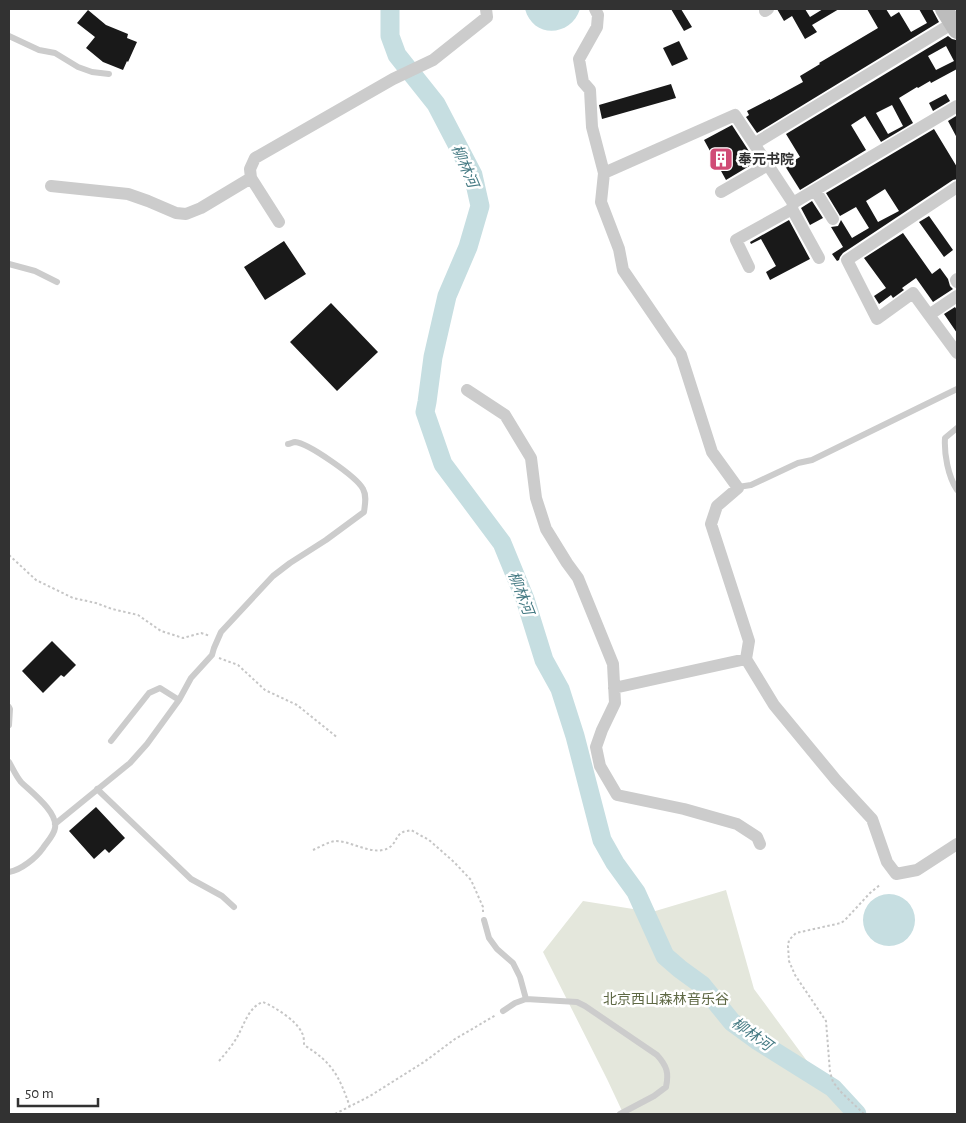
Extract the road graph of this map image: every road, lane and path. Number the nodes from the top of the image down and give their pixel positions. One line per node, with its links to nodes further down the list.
1 (486, 9): 10 (street)
2 (595, 9): 9 (street)
3 (952, 21): 7 (street)
4 (9, 36): 5 (lane)
5 (109, 74)
6 (957, 106): 13 (street)
7 (754, 144): 8 (street); 9 (street)
8 (768, 165): 14 (street); 15 (street)
9 (604, 173): 29 (street)
10 (251, 178): 11 (street); 17 (street)
11 (50, 186)
12 (957, 187): 23 (street)
13 (815, 190): 15 (street); 16 (street)
14 (721, 192)
15 (792, 206): 18 (street); 20 (street)
16 (833, 219)
17 (279, 222)
18 (819, 258)
19 (9, 264): 21 (lane)
20 (749, 267)
21 (56, 282)
22 (957, 296): 23 (street)
23 (929, 315): 24 (street)
24 (957, 353)
25 (957, 389): 29 (lane)
26 (467, 390): 35 (street)
27 (957, 428): 30 (lane)
28 (288, 444): 32 (lane)
29 (738, 487): 34 (street)
30 (957, 490)
31 (9, 555): 32 (path)
32 (218, 640): 33 (lane)
33 (212, 655): 36 (lane); 39 (path)
34 (746, 659): 35 (street); 45 (street)
35 (614, 688): 44 (street)
36 (178, 700): 40 (lane); 42 (lane)
37 (9, 707): 38 (lane)
38 (9, 724)
39 (338, 738)
40 (111, 741)
41 (9, 762): 43 (lane)
42 (97, 789): 43 (lane); 49 (lane)
43 (55, 824): 47 (lane)
44 (760, 844)
45 (957, 844)
46 (313, 850): 50 (path)
47 (9, 872)
48 (881, 884): 57 (path)
49 (234, 907)
50 (484, 920): 51 (lane)
51 (526, 1000): 52 (lane); 56 (lane)
52 (502, 1011): 54 (path)
53 (219, 1061): 54 (path)
54 (350, 1107): 55 (path)
55 (335, 1114)
56 (620, 1114)
57 (864, 1114)

